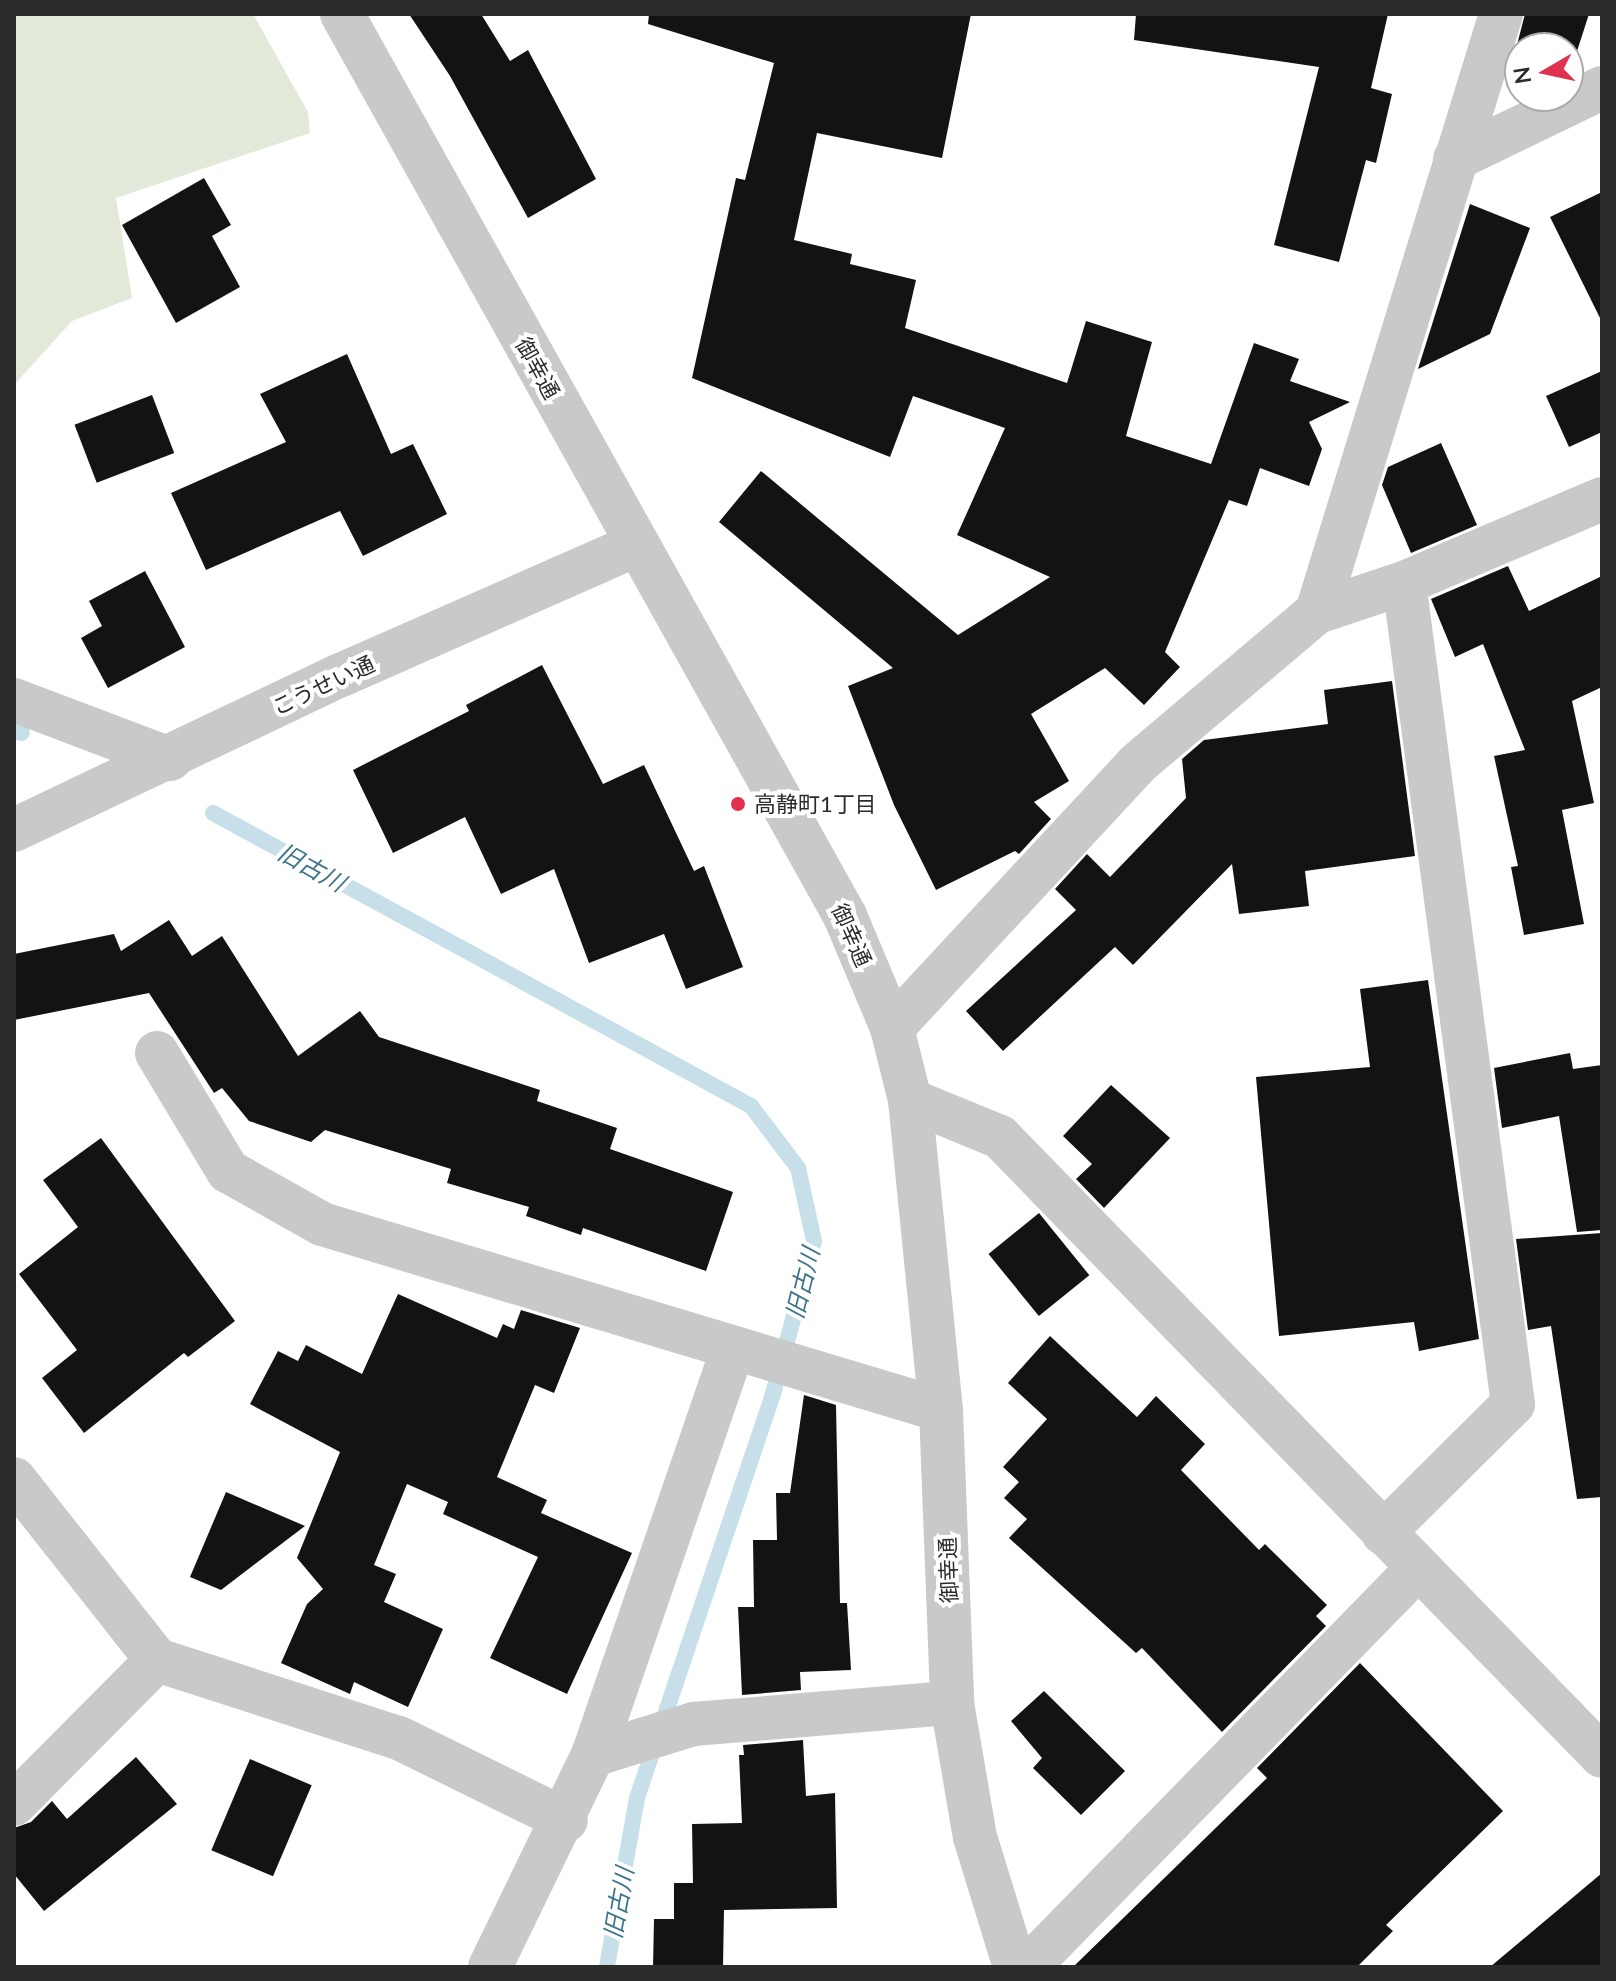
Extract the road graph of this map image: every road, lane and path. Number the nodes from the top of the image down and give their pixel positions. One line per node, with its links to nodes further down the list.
1 (342, 14): 6 (street, 御幸通)
2 (1501, 14): 4 (street)
3 (1602, 88): 4 (street)
4 (1455, 159): 8 (street)
5 (1602, 499): 7 (street)
6 (636, 545): 10 (street, こうせい通); 12 (street, 御幸通)
7 (1404, 583): 8 (street); 18 (street)
8 (1317, 612): 12 (street)
9 (14, 700): 10 (street)
10 (170, 759): 11 (street, こうせい通)
11 (14, 830)
12 (892, 1028): 14 (street, 御幸通)
13 (157, 1053): 15 (street)
14 (910, 1100): 16 (street, 御幸通); 18 (street)
15 (740, 1350): 16 (street); 22 (street)
16 (941, 1410): 21 (street, 御幸通)
17 (14, 1479): 20 (street)
18 (1383, 1533): 19 (street)
19 (1417, 1569): 23 (street); 28 (street)
20 (157, 1660): 24 (street); 25 (street)
21 (952, 1703): 22 (street); 27 (street, 御幸通)
22 (603, 1752): 25 (street)
23 (1602, 1756)
24 (14, 1804)
25 (566, 1820): 26 (street)
26 (490, 1967)
27 (1015, 1967)
28 (1028, 1967)

